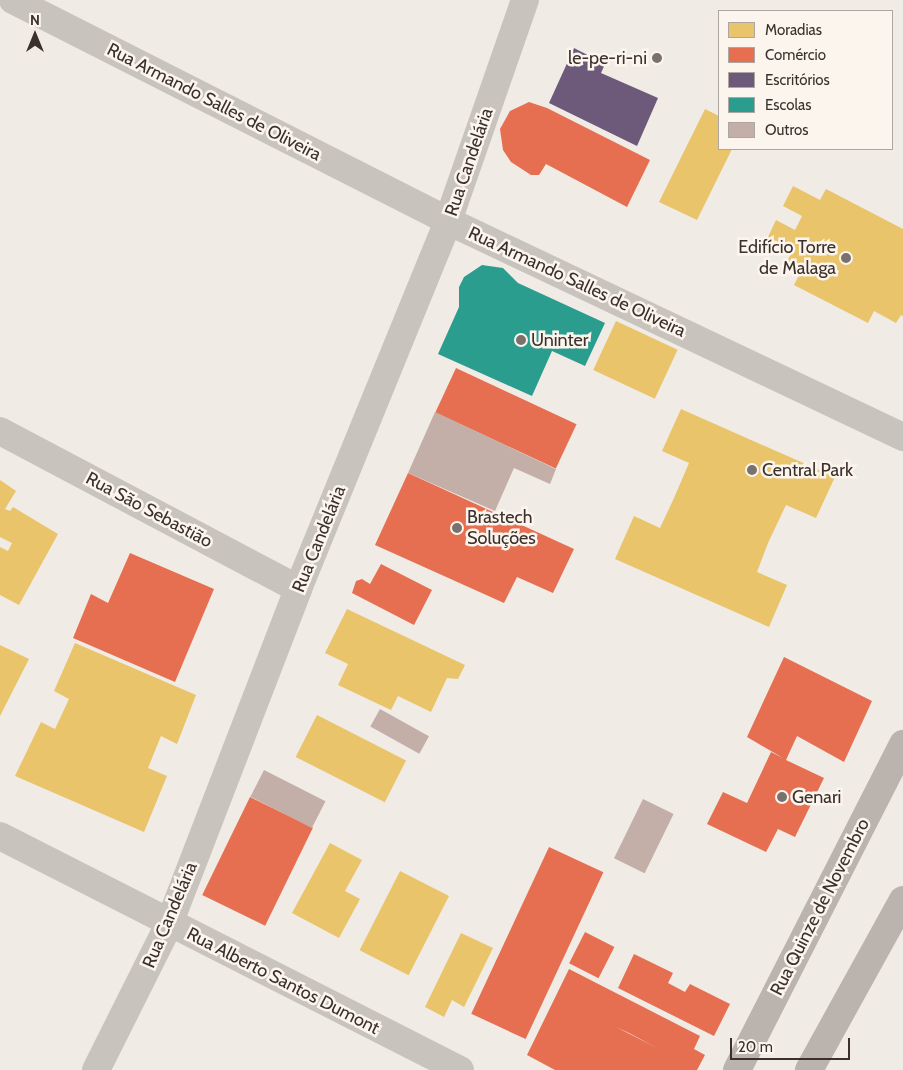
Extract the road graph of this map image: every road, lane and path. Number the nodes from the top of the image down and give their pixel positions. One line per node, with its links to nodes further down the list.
1 (13, 0): 3 (street, Rua Armando Salles de Oliveira)
2 (525, 0): 3 (street, Rua Candelária)
3 (448, 221): 5 (street, Rua Armando Salles de Oliveira); 6 (street, Rua Candelária)
4 (0, 431): 6 (street, Rua São Sebastião)
5 (903, 437)
6 (298, 589): 10 (street, Rua Candelária)
7 (903, 744): 13 (main road, Rua Quinze de Novembro)
8 (0, 836): 10 (street, Rua Alberto Santos Dumont)
9 (903, 900): 14 (main road)
10 (169, 924): 11 (street, Rua Candelária); 12 (street, Rua Alberto Santos Dumont)
11 (96, 1070)
12 (460, 1070)
13 (737, 1070)
14 (809, 1070)

